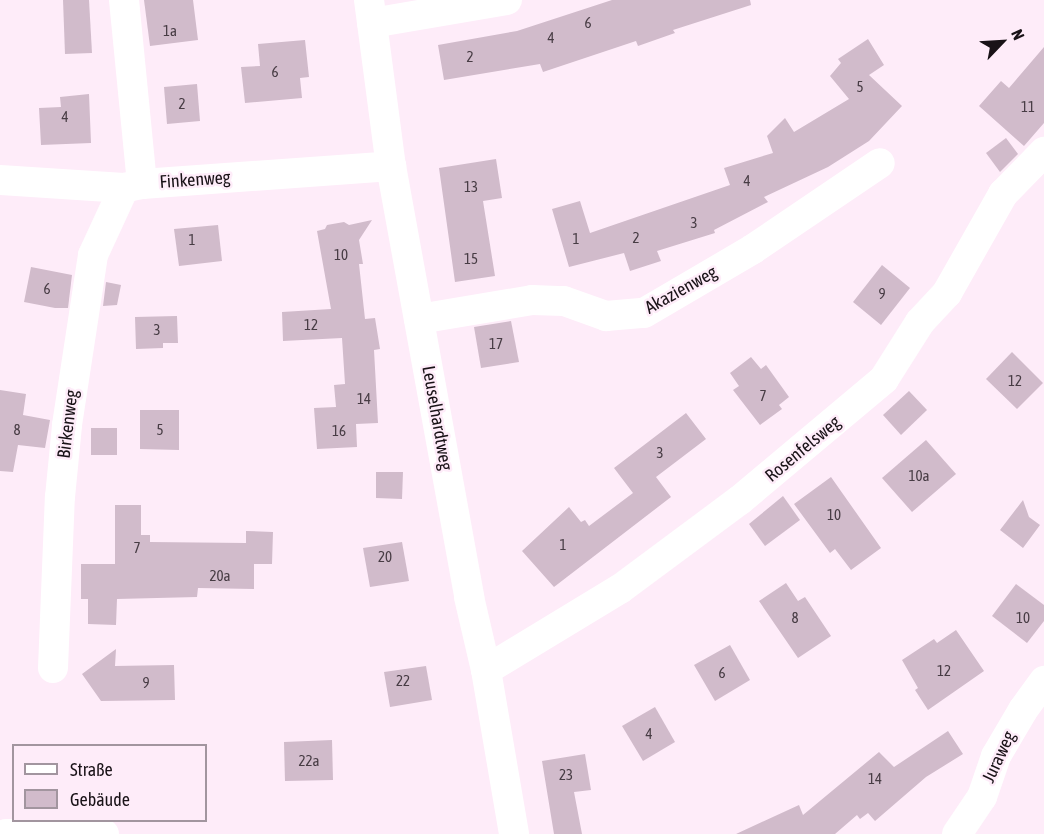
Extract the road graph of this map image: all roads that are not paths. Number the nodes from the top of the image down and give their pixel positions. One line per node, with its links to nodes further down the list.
1 (124, 0): 8 (street)
2 (507, 0): 3 (street)
3 (371, 12): 6 (street, Leuselhardtweg)
4 (1044, 152): 11 (street, Rosenfelsweg)
5 (880, 163): 9 (street, Akazienweg)
6 (391, 166): 8 (street, Finkenweg); 9 (street, Leuselhardtweg)
7 (0, 180): 8 (street, Finkenweg)
8 (133, 186): 10 (street, Birkenweg)
9 (418, 319): 11 (street, Leuselhardtweg)
10 (53, 668)
11 (486, 670): 15 (street, Leuselhardtweg)
12 (1044, 681): 16 (street, Juraweg)
13 (6, 834): 14 (street)
14 (104, 834)
15 (514, 834)
16 (957, 834)

